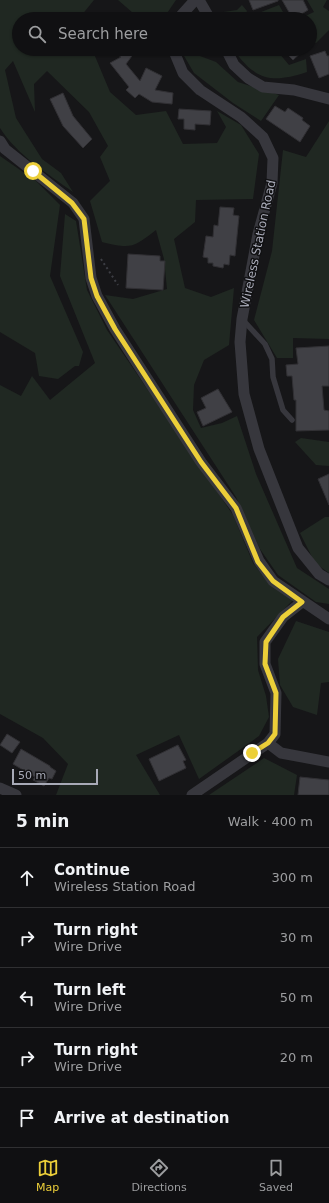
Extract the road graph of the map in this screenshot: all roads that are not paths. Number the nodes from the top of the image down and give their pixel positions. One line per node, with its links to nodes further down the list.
1 (195, 0): 3 (street)
2 (199, 0): 4 (street)
3 (184, 12)
4 (206, 12)
5 (176, 56): 9 (street, Wireless Station Road)
6 (230, 56): 7 (street)
7 (329, 99)
8 (0, 141): 12 (street)
9 (242, 319): 10 (lane); 11 (street, Wireless Station Road)
10 (292, 420)
11 (329, 580)
12 (302, 602): 13 (street); 14 (street)
13 (329, 619)
14 (268, 743): 15 (street); 18 (street)
15 (329, 762)
16 (0, 788): 17 (street)
17 (16, 795)
18 (192, 795)

